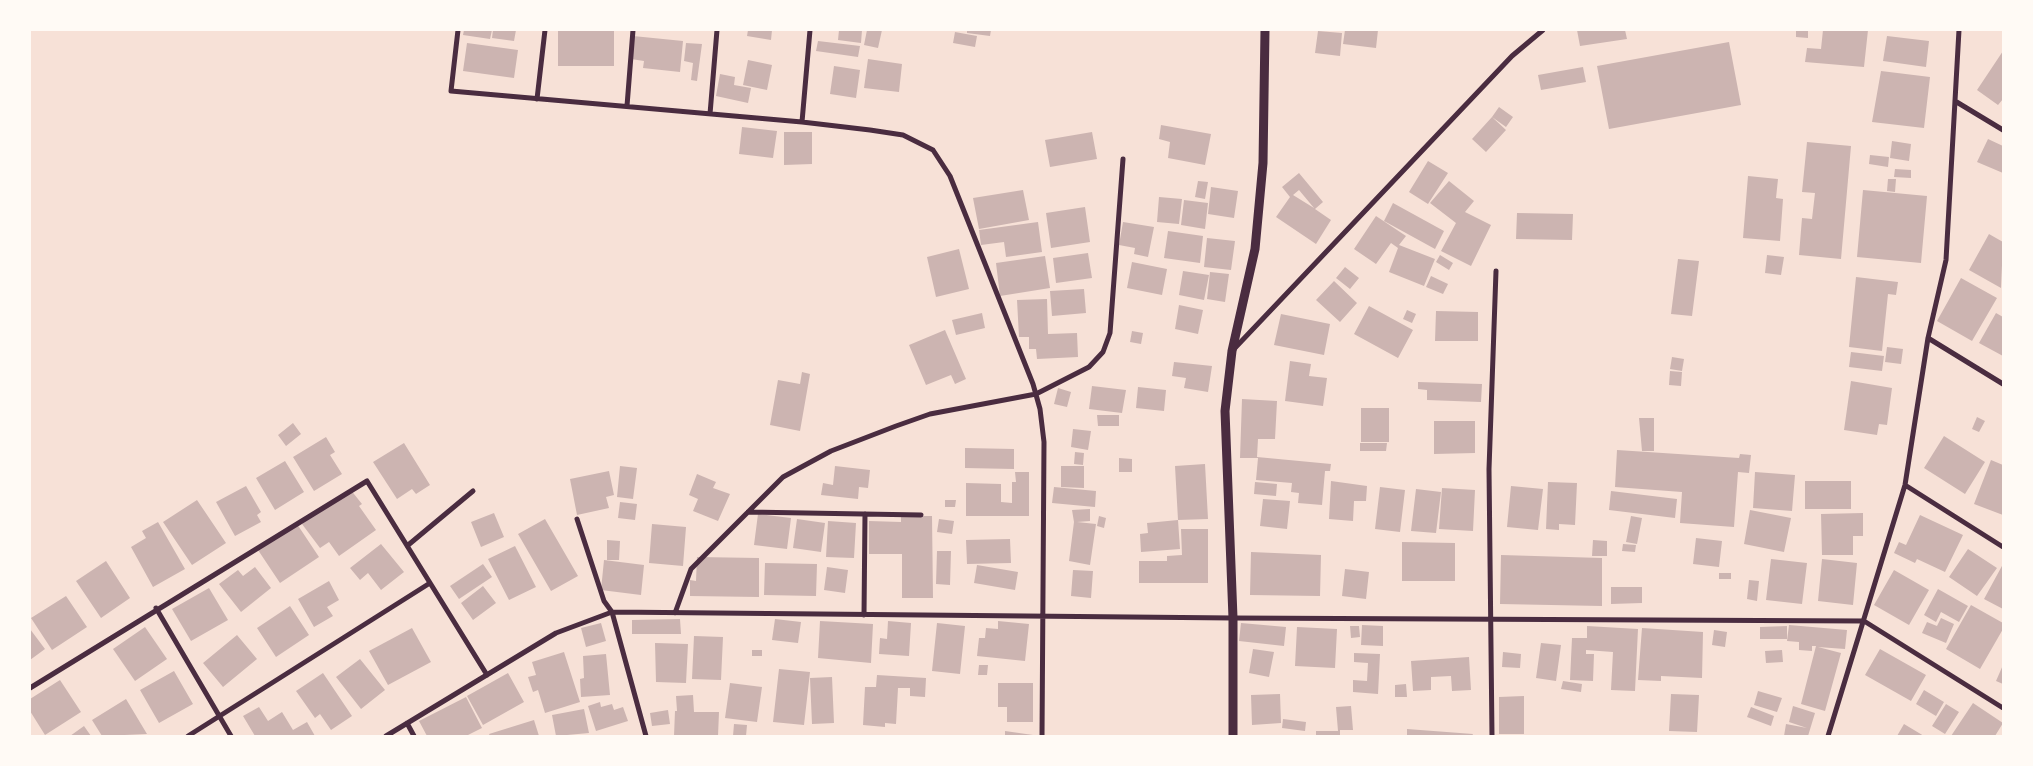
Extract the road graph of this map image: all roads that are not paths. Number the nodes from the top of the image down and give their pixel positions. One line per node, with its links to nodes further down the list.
1 (458, 30): 9 (street)
2 (545, 30): 9 (street)
3 (633, 30): 11 (street)
4 (717, 30): 12 (street)
5 (810, 30): 13 (street)
6 (1543, 30): 18 (street)
7 (1959, 30): 10 (street)
8 (1267, 31): 18 (street)
9 (537, 98): 11 (street)
10 (1955, 101): 14 (street); 17 (street)
11 (627, 106): 12 (street)
12 (710, 114): 13 (street)
13 (802, 122): 20 (street)
14 (2003, 130)
15 (1123, 159): 20 (street)
16 (1496, 271): 36 (street)
17 (1928, 338): 19 (street); 21 (street)
18 (1232, 351): 35 (street)
19 (2003, 384)
20 (1036, 394): 23 (street); 34 (street)
21 (1906, 485): 28 (street); 37 (street)
22 (473, 491): 27 (street)
23 (748, 512): 24 (street); 32 (street)
24 (865, 514): 25 (street); 33 (street)
25 (921, 515)
26 (577, 519): 31 (street)
27 (407, 546): 29 (street); 30 (street)
28 (2003, 547)
29 (430, 583): 38 (street); 41 (street)
30 (156, 608): 39 (street); 41 (street)
31 (612, 612): 32 (street); 38 (street); 47 (street)
32 (675, 613): 33 (street)
33 (864, 615): 34 (street)
34 (1044, 616): 35 (street); 48 (street)
35 (1233, 618): 36 (street); 49 (street)
36 (1490, 619): 37 (street); 50 (street)
37 (1864, 621): 40 (street); 51 (street)
38 (487, 675): 42 (street)
39 (30, 688)
40 (2003, 708)
41 (220, 716): 43 (street); 44 (street)
42 (407, 723): 45 (street); 46 (street)
43 (188, 736)
44 (231, 736)
45 (386, 736)
46 (414, 736)
47 (646, 736)
48 (1042, 736)
49 (1233, 736)
50 (1492, 736)
51 (1828, 736)

